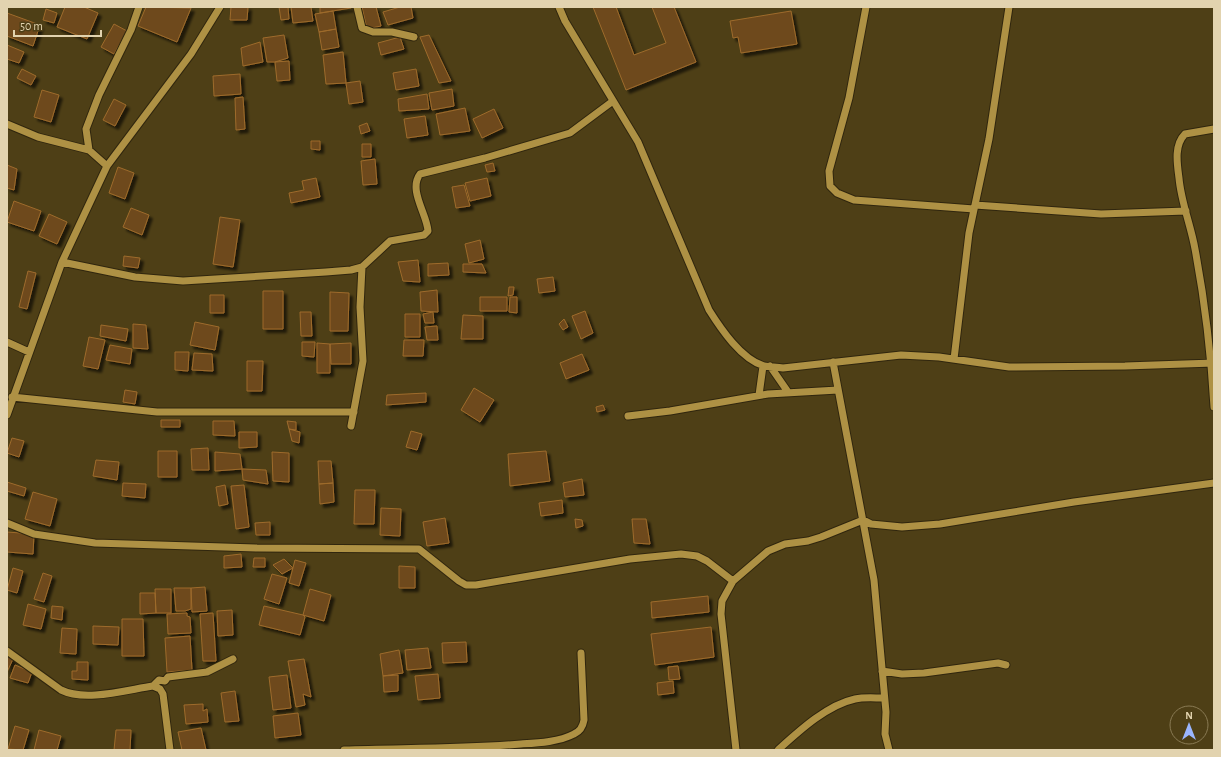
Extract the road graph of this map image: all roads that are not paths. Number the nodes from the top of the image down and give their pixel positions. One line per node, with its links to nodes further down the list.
1 (138, 7): 11 (street)
2 (220, 7): 12 (street)
3 (357, 7): 7 (street)
4 (559, 7): 8 (street)
5 (866, 7): 13 (street)
6 (1009, 7): 13 (street)
7 (414, 37)
8 (613, 101): 16 (street); 22 (street)
9 (7, 124): 11 (street)
10 (1214, 130): 14 (street)
11 (88, 150): 12 (street)
12 (107, 166): 15 (street)
13 (975, 207): 14 (street); 19 (street)
14 (1186, 211): 21 (street)
15 (62, 262): 16 (street); 18 (street)
16 (362, 267): 28 (street)
17 (7, 342): 18 (street)
18 (29, 352): 26 (street)
19 (954, 359): 20 (street); 21 (street)
20 (833, 362): 22 (street); 23 (street)
21 (1213, 363): 27 (street)
22 (767, 366): 24 (street); 25 (street)
23 (838, 390): 24 (street); 33 (street)
24 (788, 392): 25 (street)
25 (759, 395): 30 (street)
26 (12, 397): 28 (street); 29 (street)
27 (1214, 408)
28 (354, 412): 31 (street)
29 (7, 415)
30 (628, 416)
31 (351, 426)
32 (1214, 483): 33 (street)
33 (863, 520): 35 (street); 40 (street)
34 (7, 523): 35 (street)
35 (733, 581): 45 (street)
36 (7, 651): 41 (street)
37 (581, 653): 44 (street)
38 (233, 659): 41 (street)
39 (1006, 665): 40 (street)
40 (882, 671): 42 (street)
41 (153, 686): 43 (street)
42 (883, 698): 46 (street); 47 (street)
43 (170, 750)
44 (344, 750)
45 (736, 750)
46 (778, 750)
47 (889, 750)

